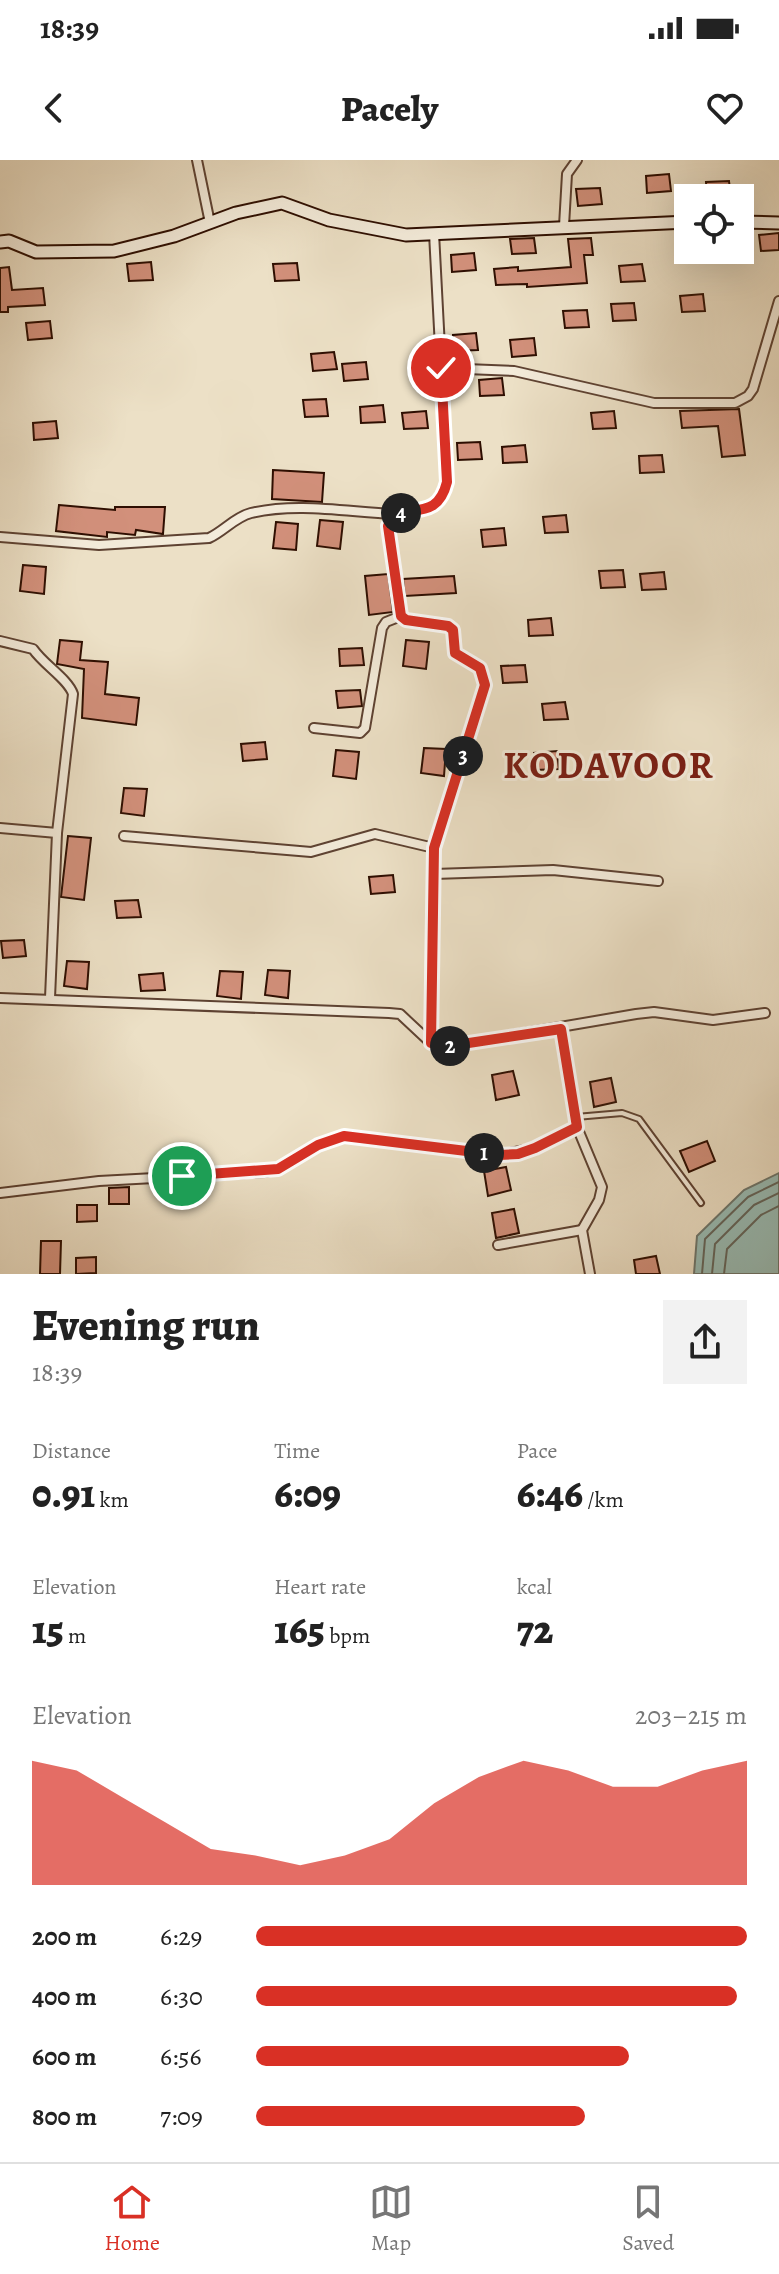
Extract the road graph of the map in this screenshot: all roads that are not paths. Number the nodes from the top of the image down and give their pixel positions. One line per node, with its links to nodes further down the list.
1 (197, 160): 5 (street)
2 (577, 160): 7 (street)
3 (674, 222): 7 (street)
4 (754, 222): 6 (street)
5 (210, 223): 8 (street); 9 (street)
6 (779, 223)
7 (564, 226): 8 (street)
8 (434, 233): 11 (street)
9 (0, 242)
10 (779, 301): 11 (street)
11 (441, 368): 12 (street)
12 (394, 514): 13 (street); 14 (street)
13 (0, 537)
14 (401, 616): 16 (street); 20 (street)
15 (0, 641): 18 (street)
16 (314, 728)
17 (0, 828): 18 (street)
18 (57, 833): 24 (street)
19 (124, 836): 20 (street)
20 (434, 848): 21 (street)
21 (434, 874): 22 (street); 27 (street)
22 (658, 881)
23 (0, 998): 24 (street)
24 (50, 998): 27 (street)
25 (765, 1013): 26 (street)
26 (561, 1029): 27 (street); 28 (street)
27 (431, 1043)
28 (576, 1122): 29 (street); 30 (lane); 31 (street)
29 (0, 1193)
30 (701, 1203)
31 (582, 1230): 32 (street); 33 (street)
32 (498, 1245)
33 (590, 1274)

